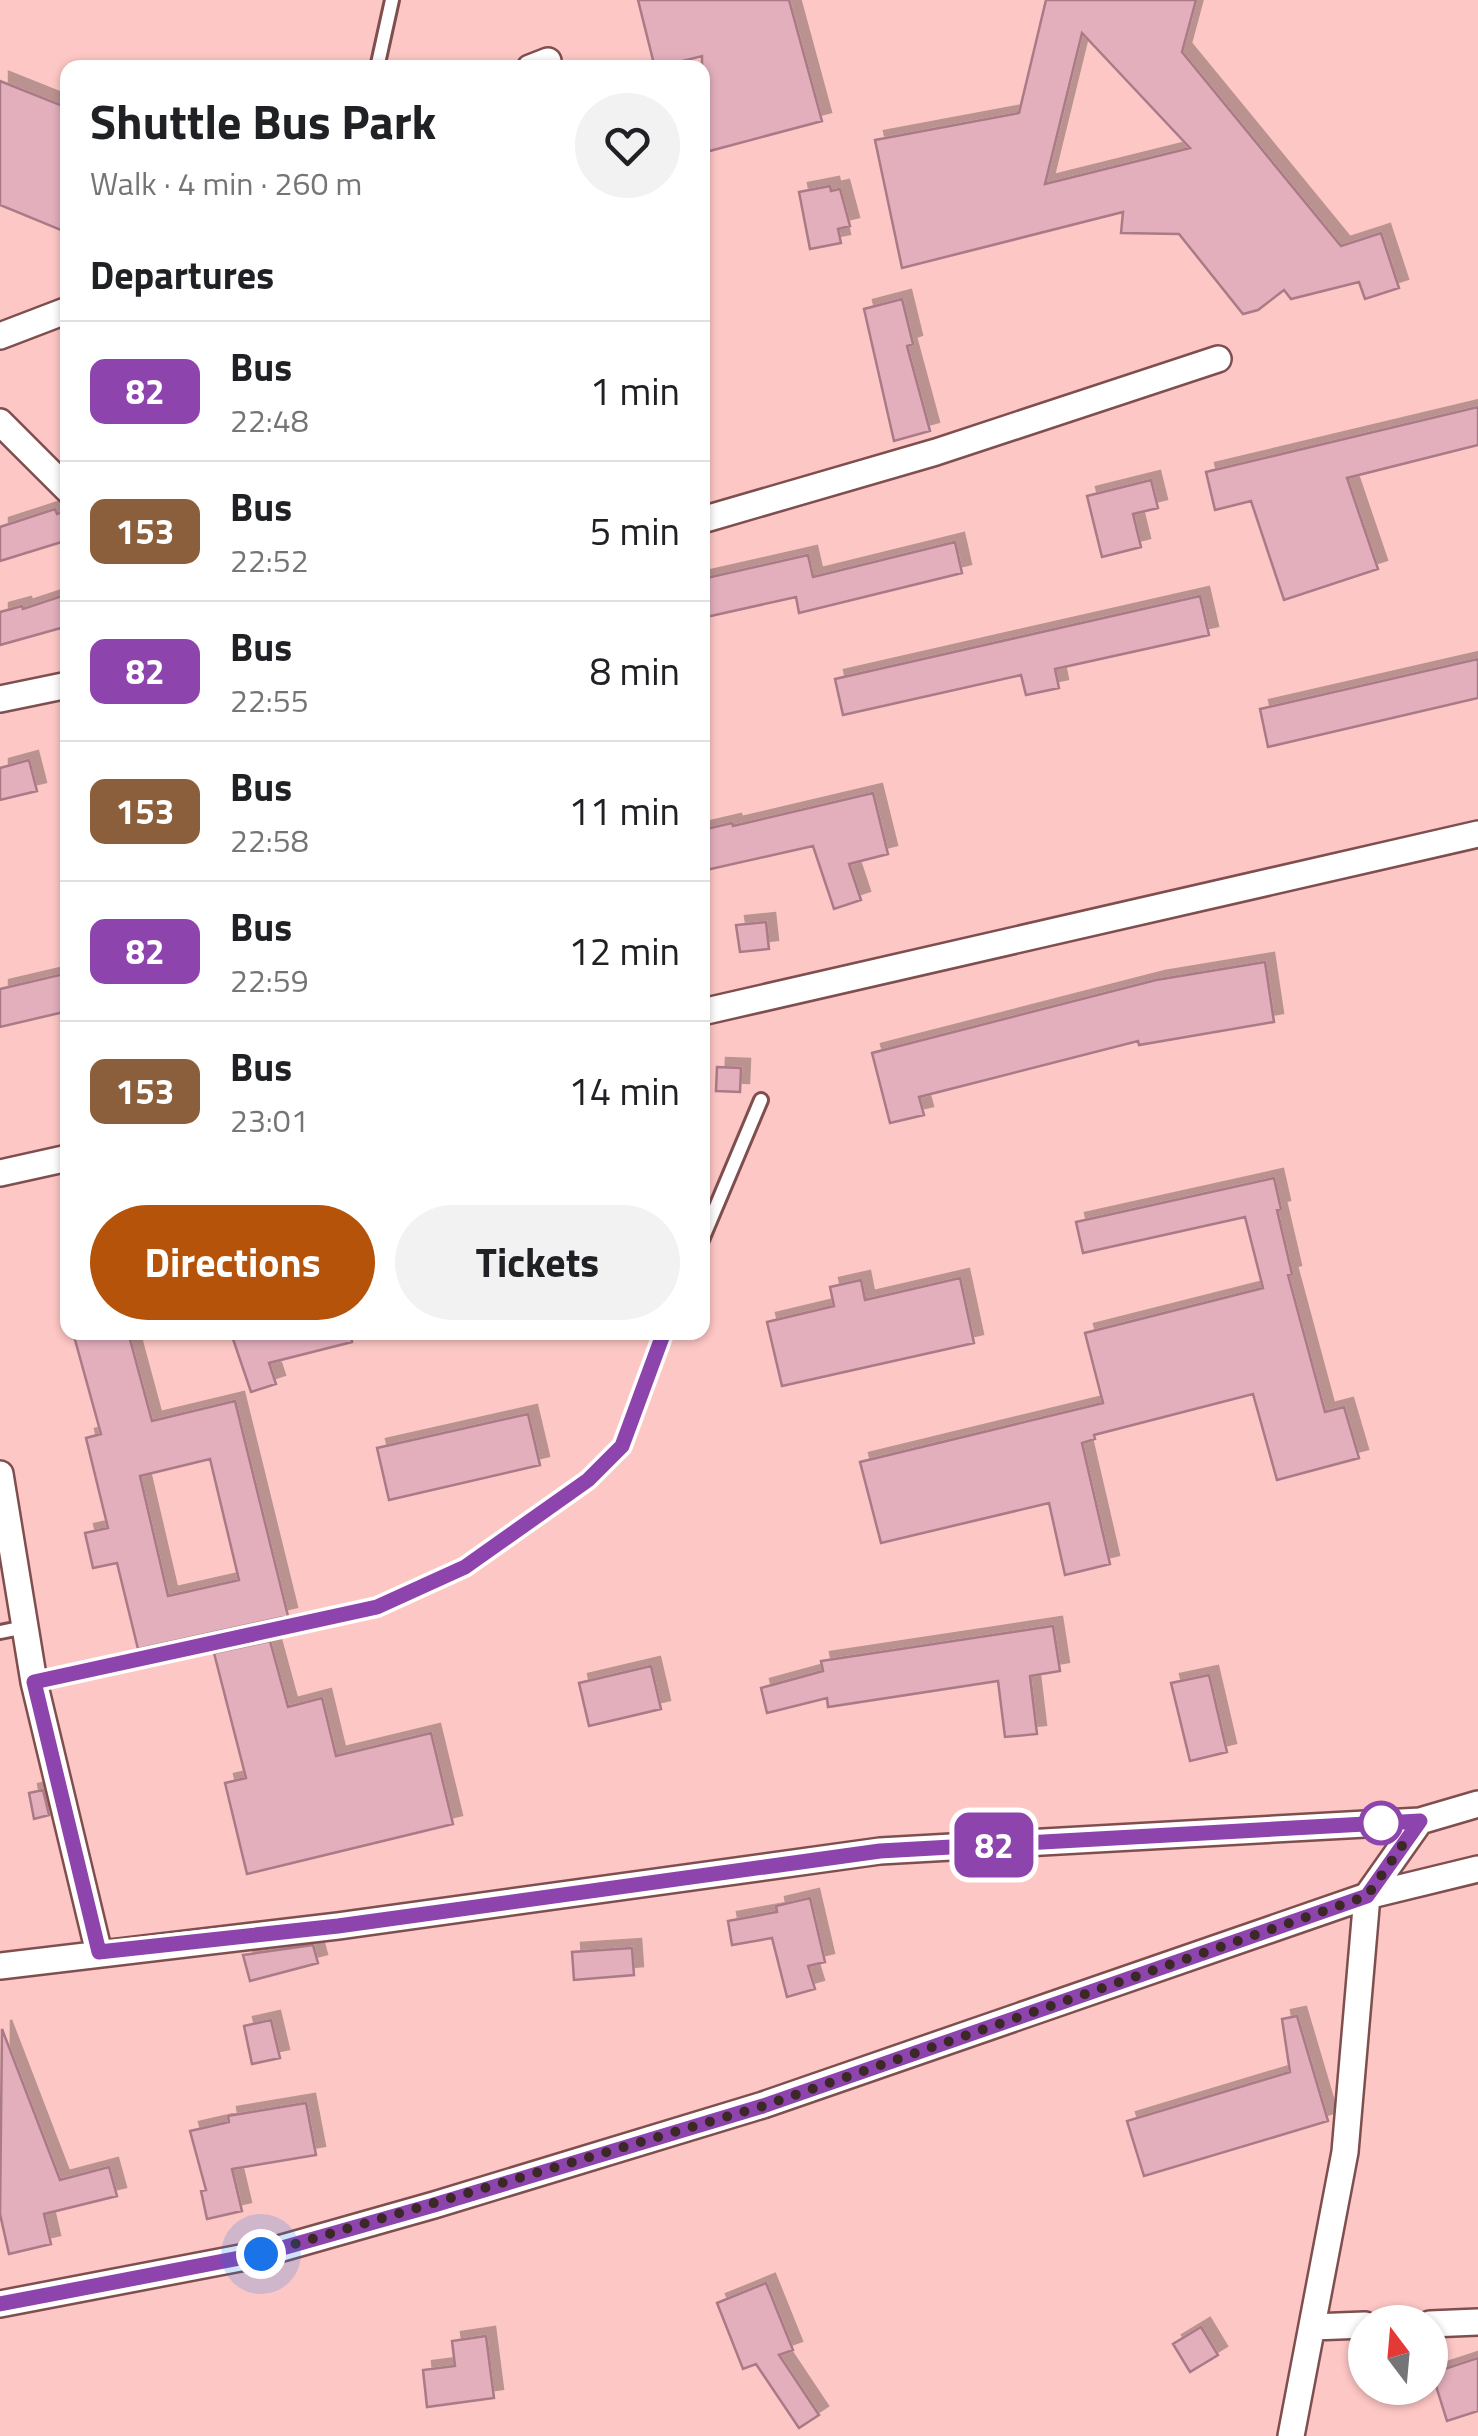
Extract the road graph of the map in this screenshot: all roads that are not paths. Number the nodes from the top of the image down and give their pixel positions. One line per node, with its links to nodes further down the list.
1 (392, 0): 2 (lane)
2 (379, 60)
3 (60, 313): 4 (street)
4 (0, 336)
5 (1218, 359): 8 (street)
6 (0, 422): 7 (street)
7 (60, 482)
8 (710, 518)
9 (60, 687): 10 (street)
10 (0, 698)
11 (1478, 834): 12 (street)
12 (710, 1010)
13 (761, 1100): 16 (lane)
14 (60, 1160): 15 (street)
15 (0, 1174)
16 (710, 1221)
17 (661, 1340): 20 (lane)
18 (0, 1474): 19 (street)
19 (13, 1630): 20 (street)
20 (34, 1682): 25 (street)
21 (1478, 1804): 22 (street)
22 (1420, 1821): 24 (street); 25 (street)
23 (1478, 1870): 24 (street)
24 (1367, 1896): 27 (street); 31 (street)
25 (99, 1952): 26 (street)
26 (0, 1966)
27 (0, 2304)
28 (1478, 2322): 29 (street)
29 (1448, 2323)
30 (1348, 2326): 31 (street)
31 (1312, 2327): 32 (street)
32 (1291, 2436)

